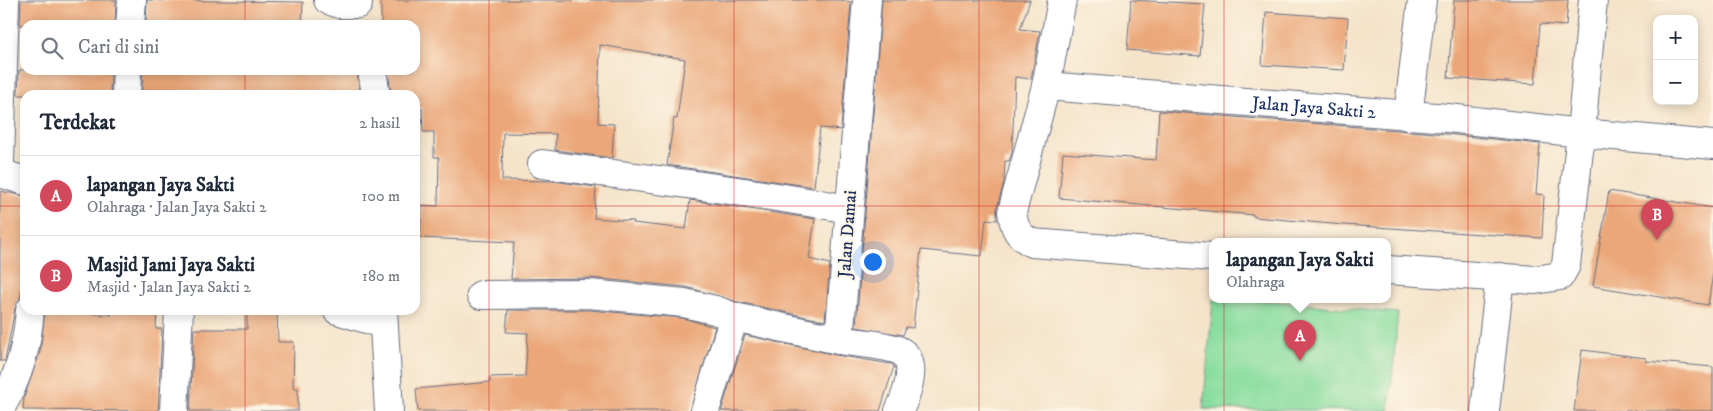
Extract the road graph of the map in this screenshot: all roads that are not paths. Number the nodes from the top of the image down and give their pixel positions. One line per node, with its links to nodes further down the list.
1 (4, 0): 18 (street)
2 (132, 0): 9 (street)
3 (328, 0): 8 (street)
4 (867, 0): 22 (street, Jalan Damai)
5 (1062, 0): 12 (street)
6 (1422, 0): 15 (street)
7 (1593, 0): 16 (street)
8 (360, 10)
9 (130, 20)
10 (127, 75): 13 (street)
11 (373, 75): 14 (street)
12 (1046, 86): 15 (street, Jalan Jaya Sakti 2); 23 (street)
13 (126, 90)
14 (375, 90)
15 (1408, 116): 16 (street, Jalan Jaya Sakti 2)
16 (1581, 133): 17 (street, Jalan Jaya Sakti 2); 25 (street)
17 (1713, 145)
18 (0, 162)
19 (542, 164): 22 (street)
20 (0, 173): 21 (street)
21 (20, 179)
22 (848, 209): 32 (street, Jalan Damai)
23 (1209, 257)
24 (1391, 270): 25 (street)
25 (1500, 277): 38 (street)
26 (481, 296): 31 (street)
27 (30, 315): 33 (street)
28 (179, 315): 34 (street)
29 (369, 315): 30 (street)
30 (382, 317): 35 (street)
31 (734, 317): 32 (street); 36 (street)
32 (839, 340): 37 (street)
33 (0, 409)
34 (174, 411)
35 (389, 411)
36 (705, 411)
37 (899, 411)
38 (1485, 411)

